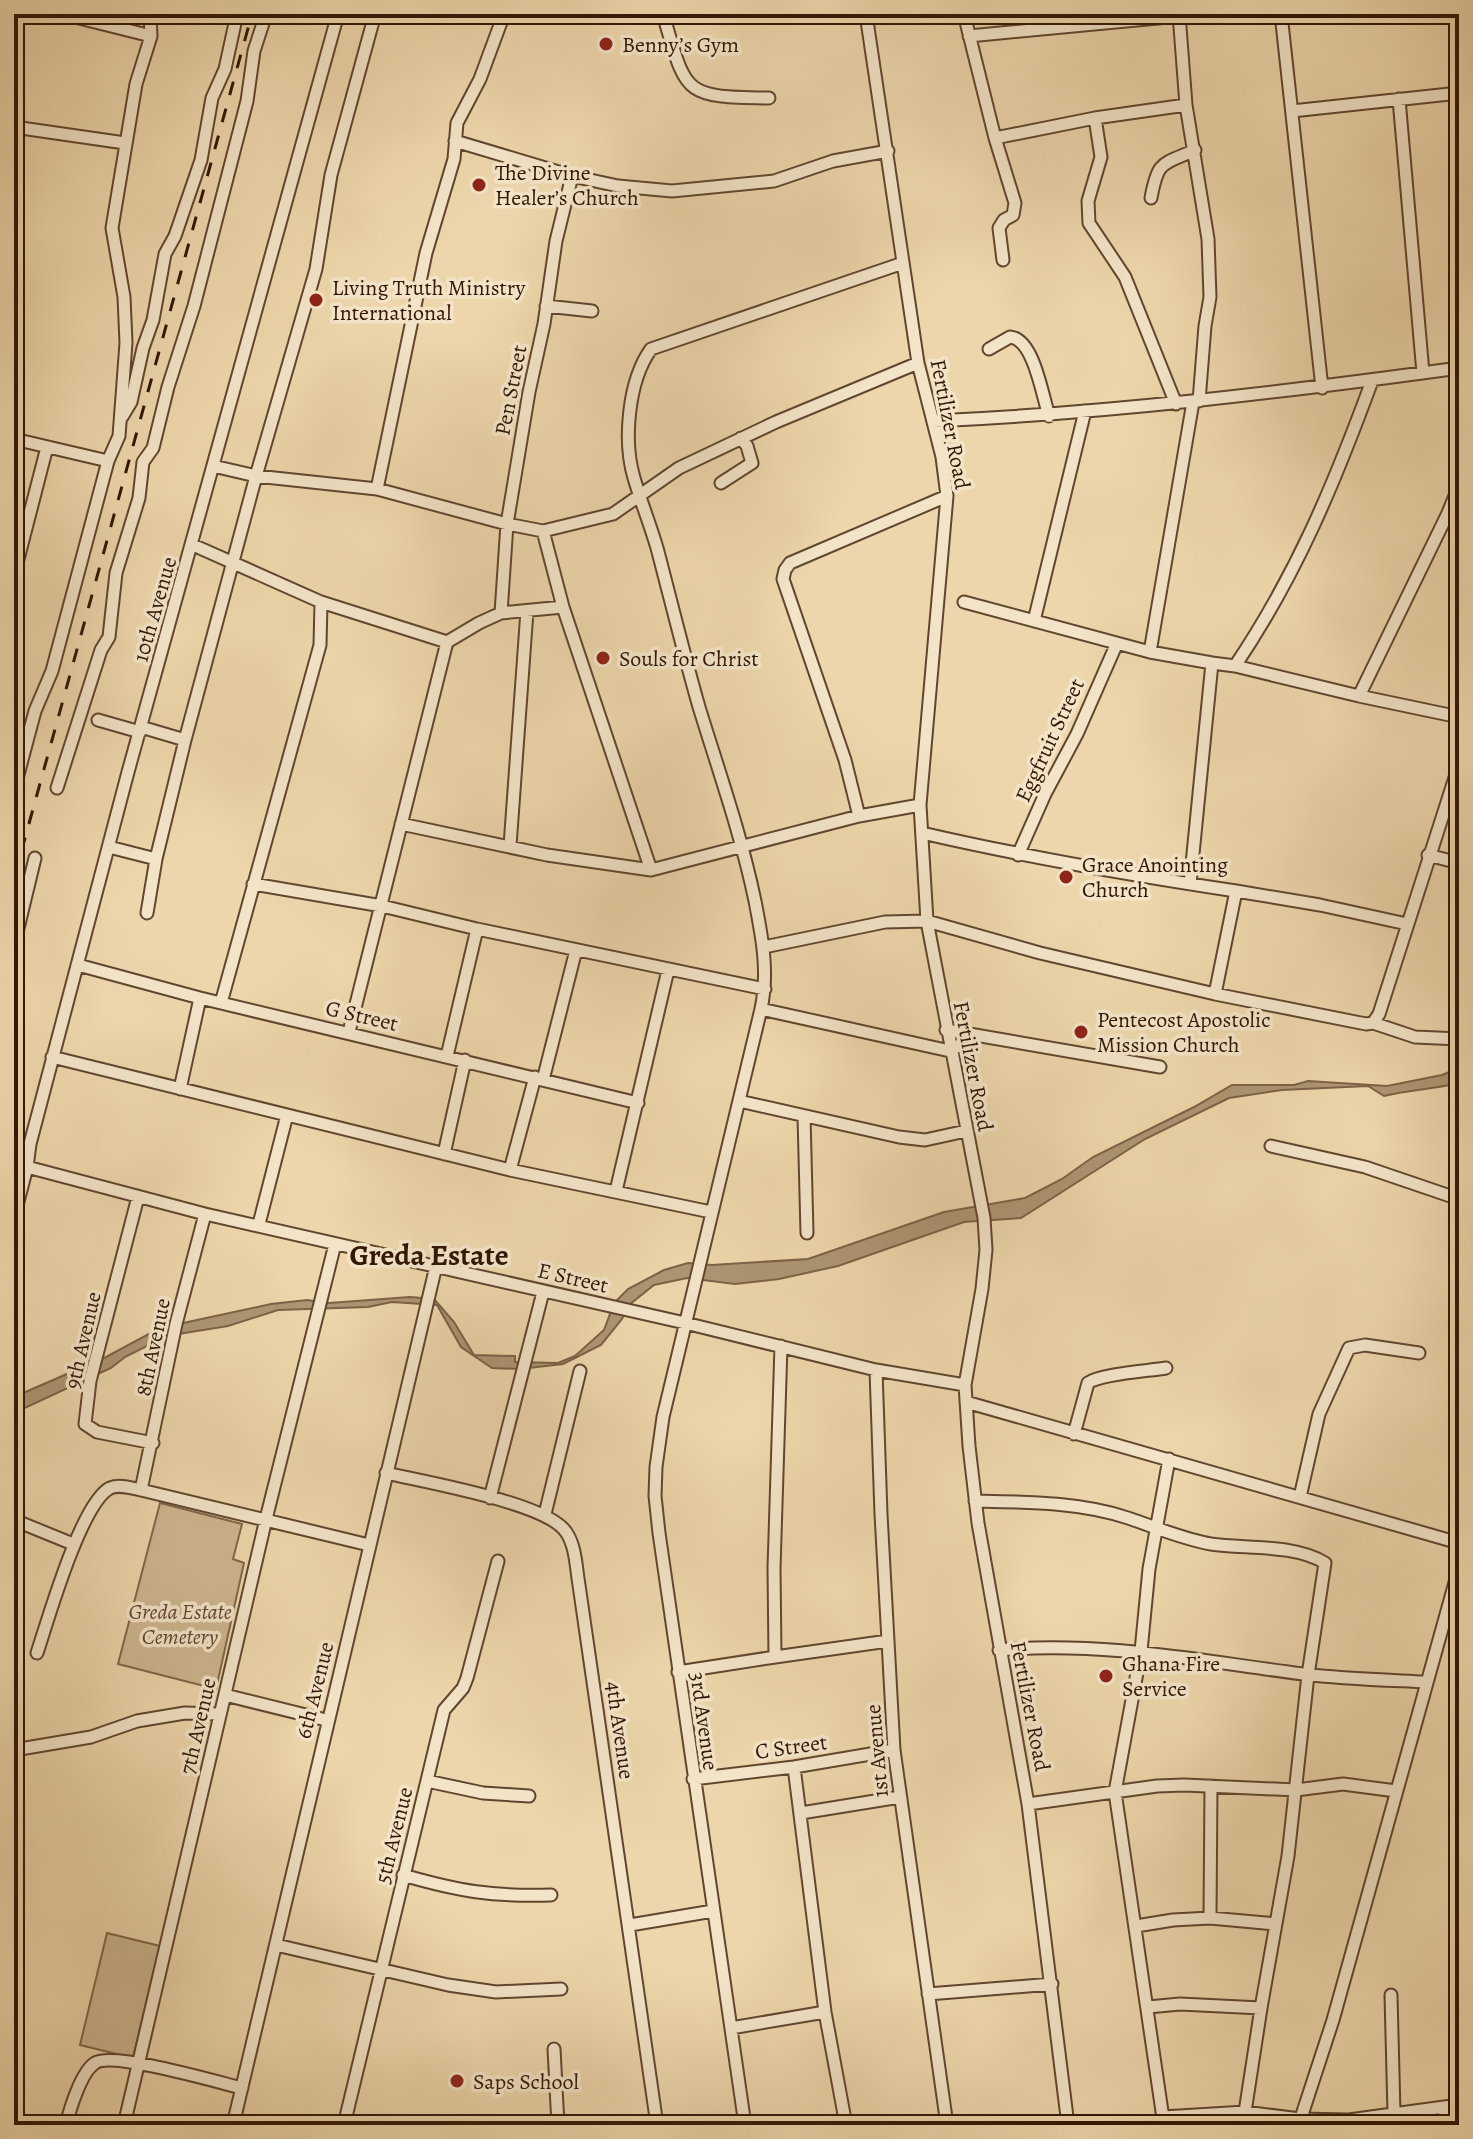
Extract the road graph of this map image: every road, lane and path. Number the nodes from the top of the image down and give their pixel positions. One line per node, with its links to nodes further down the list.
1 (63, 14): 15 (street)
2 (150, 14): 15 (street)
3 (237, 14): 45 (street)
4 (266, 14): 83 (street)
5 (338, 14): 51 (street, 10th Avenue)
6 (375, 14): 52 (street)
7 (504, 14): 25 (street)
8 (555, 14): 9 (street)
9 (618, 14)
10 (663, 14): 18 (street)
11 (866, 14): 28 (street, Fertilizer Road)
12 (964, 14): 16 (street)
13 (1281, 14): 21 (street)
14 (1179, 15): 16 (street); 20 (street)
15 (151, 36): 26 (street)
16 (969, 36): 24 (street)
17 (1459, 93): 19 (street)
18 (769, 98)
19 (1399, 99): 21 (street); 38 (street)
20 (1186, 105): 22 (street); 27 (street)
21 (1292, 111): 40 (street)
22 (1095, 118): 24 (street); 42 (street)
23 (14, 127): 26 (street)
24 (995, 138): 31 (street)
25 (455, 141): 29 (street); 55 (street)
26 (125, 143): 45 (street)
27 (1195, 150): 30 (street); 41 (street)
28 (888, 151): 29 (street); 32 (street, Fertilizer Road)
29 (572, 176): 33 (street, Pen Street)
30 (1151, 198)
31 (1003, 260)
32 (903, 263): 36 (street, Fertilizer Road); 56 (street, 3rd Avenue)
33 (546, 306): 34 (street); 60 (street, Pen Street)
34 (592, 311)
35 (989, 349): 44 (street)
36 (918, 363): 46 (street, Fertilizer Road); 47 (street)
37 (1459, 368): 38 (street)
38 (1423, 373): 39 (street)
39 (1372, 381): 40 (street); 76 (street)
40 (1322, 388): 41 (street)
41 (1196, 402): 42 (street); 74 (street)
42 (1176, 404): 43 (street)
43 (1085, 411): 44 (street); 71 (street)
44 (1049, 416): 46 (street)
45 (122, 417): 50 (street)
46 (934, 421): 57 (street, Fertilizer Road)
47 (741, 438): 53 (street); 56 (street)
48 (14, 439): 49 (street)
49 (47, 447): 50 (street); 62 (street)
50 (108, 461): 84 (street)
51 (213, 466): 52 (street); 63 (street, 10th Avenue)
52 (256, 476): 55 (street); 64 (street)
53 (721, 483)
54 (1459, 486): 58 (street)
55 (377, 489): 60 (street)
56 (640, 495): 61 (street); 89 (street, 3rd Avenue)
57 (947, 496): 85 (street, Fertilizer Road); 86 (street)
58 (1448, 513): 59 (street); 77 (street)
59 (1459, 523)
60 (507, 524): 61 (street); 70 (street, Pen Street)
61 (543, 531): 68 (street)
62 (17, 544): 65 (street)
63 (193, 545): 64 (street); 80 (street, 10th Avenue)
64 (234, 562): 66 (street); 81 (street)
65 (14, 575)
66 (321, 602): 72 (street); 98 (street)
67 (964, 602): 71 (street)
68 (563, 607): 69 (street); 97 (street)
69 (527, 611): 70 (street); 90 (street)
70 (501, 613): 72 (street)
71 (1034, 621): 73 (street)
72 (447, 642): 87 (street)
73 (1117, 643): 74 (street); 92 (street, Eggfruit Street)
74 (1150, 652): 75 (street)
75 (1212, 663): 76 (street); 99 (street)
76 (1235, 666): 77 (street)
77 (1359, 696): 78 (street)
78 (1459, 717)
79 (98, 720): 80 (street)
80 (140, 730): 81 (street); 91 (street, 10th Avenue)
81 (185, 740): 95 (street)
82 (1459, 765): 93 (street)
83 (57, 788)
84 (14, 790)
85 (920, 805): 86 (street); 88 (street, Fertilizer Road)
86 (859, 816): 89 (street)
87 (401, 824): 90 (street); 101 (street)
88 (922, 833): 92 (street); 103 (street, Fertilizer Road)
89 (743, 844): 97 (street); 107 (street, 3rd Avenue)
90 (510, 846): 97 (street)
91 (109, 847): 95 (street); 109 (street, 10th Avenue)
92 (1018, 855): 99 (street)
93 (1428, 855): 96 (street); 104 (street)
94 (35, 858): 106 (street)
95 (156, 859): 102 (street)
96 (1459, 863)
97 (651, 870)
98 (253, 884): 101 (street); 114 (street)
99 (1190, 884): 100 (street)
100 (1236, 891): 104 (street); 112 (street)
101 (382, 906): 105 (street); 118 (street)
102 (147, 913)
103 (927, 921): 107 (street); 112 (street); 117 (street, Fertilizer Road)
104 (1407, 924): 116 (street)
105 (477, 929): 108 (street); 122 (street)
106 (14, 945)
107 (764, 947): 111 (street, 3rd Avenue)
108 (576, 950): 110 (street); 126 (street)
109 (78, 965): 113 (street, G Street); 123 (street, 10th Avenue)
110 (668, 970): 111 (street); 129 (street)
111 (765, 989): 115 (street, 3rd Avenue)
112 (1215, 994): 116 (street)
113 (200, 998): 114 (street, G Street); 127 (street)
114 (221, 1003): 118 (street, G Street)
115 (761, 1009): 121 (street); 128 (street, 3rd Avenue)
116 (1373, 1023): 120 (street)
117 (946, 1030): 119 (street); 121 (street, Fertilizer Road)
118 (349, 1032): 122 (street, G Street)
119 (974, 1036): 121 (street); 125 (street)
120 (1459, 1039)
121 (950, 1051): 132 (street, Fertilizer Road)
122 (447, 1056): 124 (street, G Street)
123 (52, 1057): 127 (street); 135 (street, 10th Avenue)
124 (465, 1060): 126 (street, G Street); 134 (street)
125 (1160, 1067)
126 (539, 1078): 129 (street, G Street); 136 (street)
127 (180, 1089): 130 (street)
128 (739, 1101): 131 (street); 140 (street, 3rd Avenue)
129 (638, 1103): 137 (street)
130 (287, 1115): 134 (street); 143 (street)
131 (804, 1116): 132 (street); 144 (street)
132 (966, 1131): 154 (street, Fertilizer Road)
133 (1271, 1146): 139 (street)
134 (444, 1154): 136 (street)
135 (27, 1167): 138 (street, E Street); 142 (street, 10th Avenue)
136 (510, 1170): 137 (street)
137 (616, 1191): 140 (street)
138 (138, 1197): 141 (street, E Street); 157 (street, 9th Avenue)
139 (1459, 1199)
140 (711, 1212): 148 (street, 3rd Avenue)
141 (205, 1214): 143 (street, E Street); 157 (street, 8th Avenue)
142 (14, 1217)
143 (259, 1224): 145 (street, E Street)
144 (807, 1233)
145 (335, 1244): 146 (street, E Street); 165 (street, 7th Avenue)
146 (436, 1266): 147 (street, E Street); 159 (street, 6th Avenue)
147 (543, 1292): 148 (street, E Street); 162 (street)
148 (685, 1323): 149 (street, E Street); 178 (street, 3rd Avenue)
149 (781, 1346): 152 (street, E Street); 177 (street)
150 (1419, 1353): 161 (street)
151 (1166, 1368): 156 (street)
152 (876, 1370): 154 (street, E Street); 173 (street, 1st Avenue)
153 (580, 1371): 164 (street)
154 (965, 1385): 155 (street, Fertilizer Road)
155 (966, 1402): 156 (street); 163 (street, Fertilizer Road)
156 (1074, 1434): 158 (street)
157 (153, 1443): 160 (street, 8th Avenue)
158 (1169, 1459): 161 (street); 167 (street)
159 (386, 1473): 162 (street); 170 (street, 6th Avenue)
160 (141, 1490): 165 (street); 169 (street)
161 (1300, 1497): 168 (street)
162 (490, 1498): 164 (street)
163 (975, 1501): 167 (street); 174 (street, Fertilizer Road)
164 (545, 1514): 204 (street, 4th Avenue)
165 (266, 1519): 170 (street); 181 (street, 7th Avenue)
166 (14, 1520): 169 (street)
167 (1157, 1530): 175 (street); 179 (street)
168 (1459, 1543)
169 (73, 1544): 176 (street)
170 (369, 1545): 183 (street, 6th Avenue)
171 (498, 1561): 189 (street, 5th Avenue)
172 (1459, 1568): 180 (street)
173 (888, 1641): 177 (street); 185 (street, 1st Avenue)
174 (999, 1650): 175 (street); 196 (street, Fertilizer Road)
175 (1141, 1651): 179 (street); 193 (street)
176 (37, 1653)
177 (775, 1657): 178 (street)
178 (678, 1672): 187 (street, 3rd Avenue)
179 (1308, 1675): 180 (street); 191 (street)
180 (1426, 1682): 192 (street)
181 (225, 1695): 182 (street, 7th Avenue); 183 (street)
182 (220, 1714): 184 (street); 217 (street, 7th Avenue)
183 (326, 1720): 206 (street, 6th Avenue)
184 (14, 1750)
185 (894, 1750): 186 (street, C Street); 195 (street, 1st Avenue)
186 (794, 1767): 187 (street, C Street); 198 (street)
187 (693, 1779): 201 (street, 3rd Avenue)
188 (14, 1781): 197 (street)
189 (427, 1781): 194 (street); 199 (street, 5th Avenue)
190 (1211, 1786): 191 (street); 193 (street); 202 (street)
191 (1296, 1790): 192 (street); 203 (street)
192 (1396, 1791): 224 (street)
193 (1115, 1792): 196 (street); 205 (street)
194 (529, 1796)
195 (900, 1797): 198 (street); 210 (street, 1st Avenue)
196 (1028, 1804): 208 (street, Fertilizer Road)
197 (14, 1807)
198 (801, 1813): 214 (street)
199 (403, 1875): 200 (street); 207 (street, 5th Avenue)
200 (551, 1895)
201 (713, 1911): 204 (street); 215 (street, 3rd Avenue)
202 (1210, 1918): 203 (street); 205 (street)
203 (1276, 1924): 213 (street)
204 (630, 1925): 231 (street, 4th Avenue)
205 (1136, 1926): 212 (street)
206 (276, 1945): 207 (street); 218 (street, 6th Avenue)
207 (381, 1970): 209 (street); 229 (street, 5th Avenue)
208 (1052, 1984): 210 (street); 235 (street, Fertilizer Road)
209 (561, 1989)
210 (928, 1994): 234 (street, 1st Avenue)
211 (1391, 1995): 222 (street)
212 (1148, 2007): 213 (street); 223 (street)
213 (1261, 2008): 221 (street)
214 (825, 2012): 215 (street); 233 (street)
215 (731, 2028): 232 (street, 3rd Avenue)
216 (554, 2049): 230 (street)
217 (138, 2063): 218 (street); 226 (street); 227 (street, 7th Avenue)
218 (242, 2088): 228 (street, 6th Avenue)
219 (1459, 2105): 220 (street)
220 (1444, 2107): 222 (street); 236 (street)
221 (1245, 2112): 223 (street); 224 (street)
222 (1394, 2113): 225 (street)
223 (1164, 2121)
224 (1300, 2122): 225 (street)
225 (1349, 2123)
226 (66, 2125)
227 (124, 2125)
228 (233, 2125)
229 (344, 2125)
230 (558, 2125)
231 (657, 2125)
232 (745, 2125)
233 (846, 2125)
234 (947, 2125)
235 (1068, 2125)
236 (1445, 2125)

